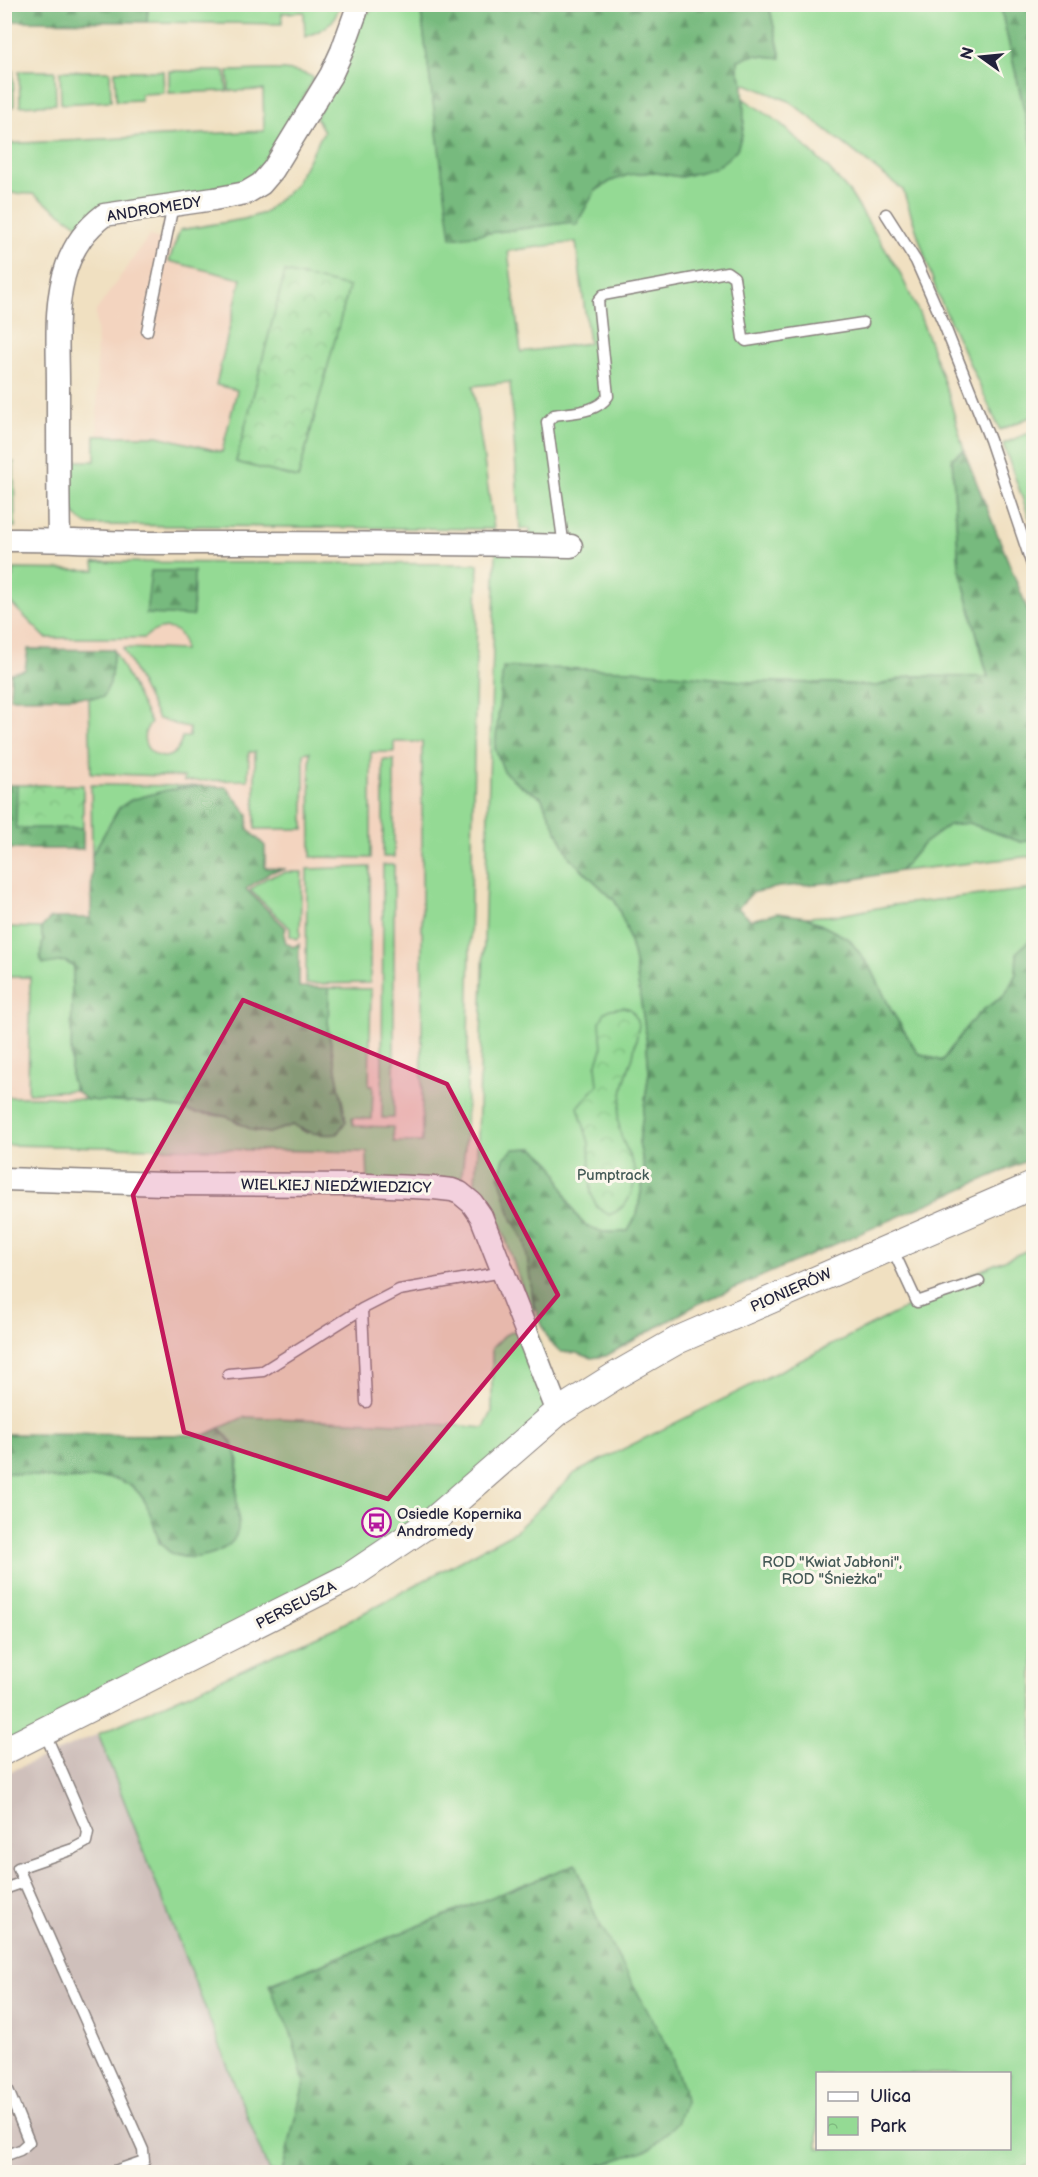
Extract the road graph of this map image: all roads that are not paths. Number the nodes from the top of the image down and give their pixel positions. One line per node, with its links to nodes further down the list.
1 (356, 4): 6 (street, ANDROMEDY)
2 (886, 214): 9 (lane)
3 (171, 215): 5 (lane)
4 (863, 323): 8 (lane)
5 (147, 331)
6 (59, 539): 7 (street); 8 (street)
7 (4, 540)
8 (571, 546)
9 (1034, 571)
10 (4, 1179): 13 (street, WIELKIEJ NIEDŹWIEDZICY)
11 (1034, 1185): 12 (street, PIONIERÓW)
12 (891, 1247): 14 (lane); 18 (street, PIONIERÓW)
13 (503, 1272): 15 (lane); 18 (street, WIELKIEJ NIEDŹWIEDZICY)
14 (979, 1281)
15 (362, 1309): 16 (lane); 17 (lane)
16 (228, 1374)
17 (366, 1402)
18 (558, 1412): 19 (street, PERSEUSZA)
19 (44, 1731): 20 (street, PERSEUSZA); 21 (lane)
20 (4, 1751)
21 (24, 1882): 22 (lane); 25 (lane)
22 (4, 1889)
23 (4, 2080): 24 (lane)
24 (4, 2156)
25 (112, 2172)

